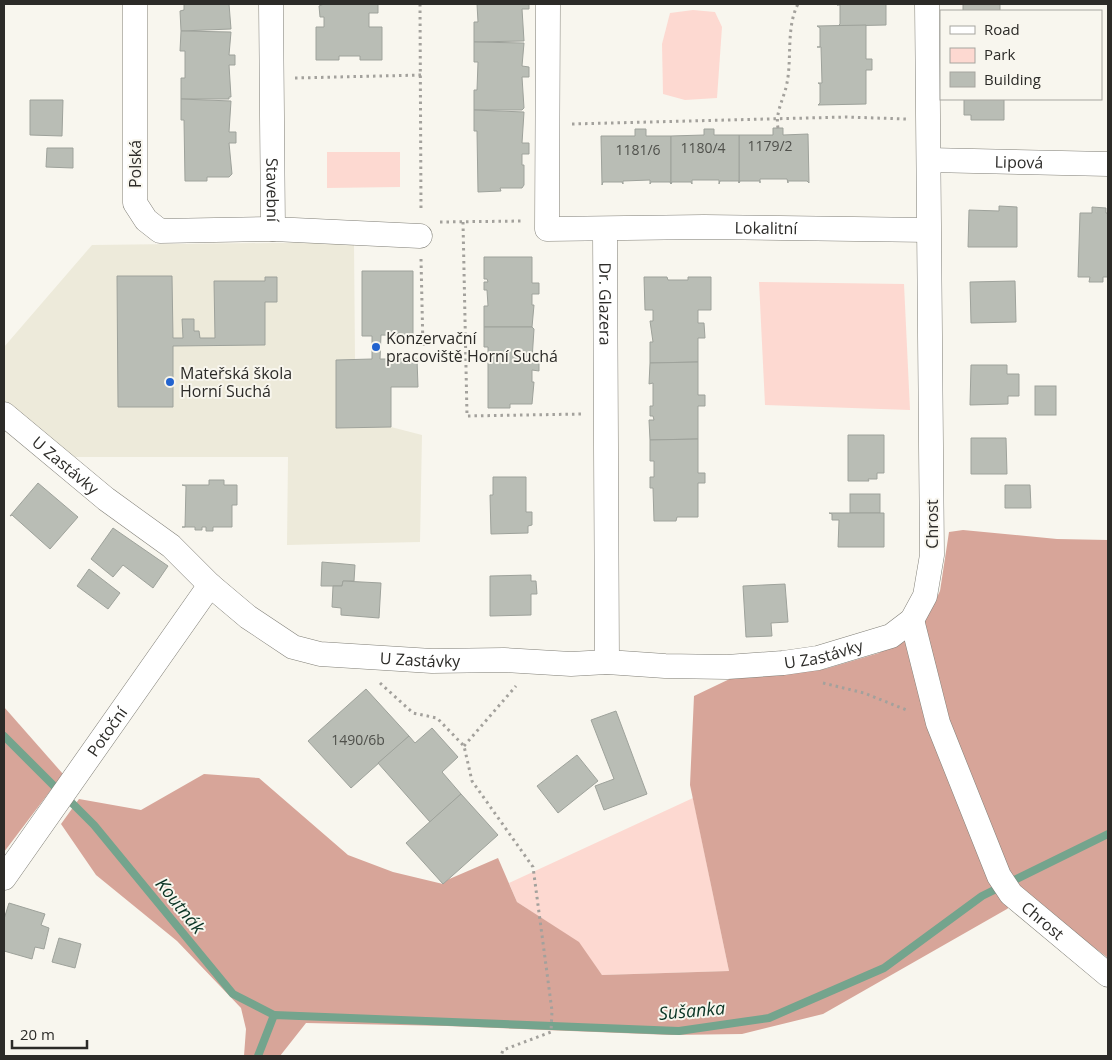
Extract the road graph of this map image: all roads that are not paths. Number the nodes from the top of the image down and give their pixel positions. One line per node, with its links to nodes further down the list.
1 (135, 4): 7 (street, Polská)
2 (271, 4): 7 (street, Stavební)
3 (548, 4): 9 (street)
4 (927, 4): 5 (street, Chrost)
5 (929, 160): 6 (street, Lipová); 10 (street, Chrost)
6 (1108, 164)
7 (273, 229): 8 (street, Stavební)
8 (420, 229)
9 (605, 229): 10 (street, Lokalitní); 14 (street, Dr. Glazera)
10 (928, 230): 13 (street, Chrost)
11 (4, 414): 12 (street, U Zastávky)
12 (210, 585): 14 (street, U Zastávky); 15 (street, Potoční)
13 (912, 620): 14 (street, U Zastávky); 16 (street, Chrost)
14 (607, 662)
15 (4, 878)
16 (1108, 975)

